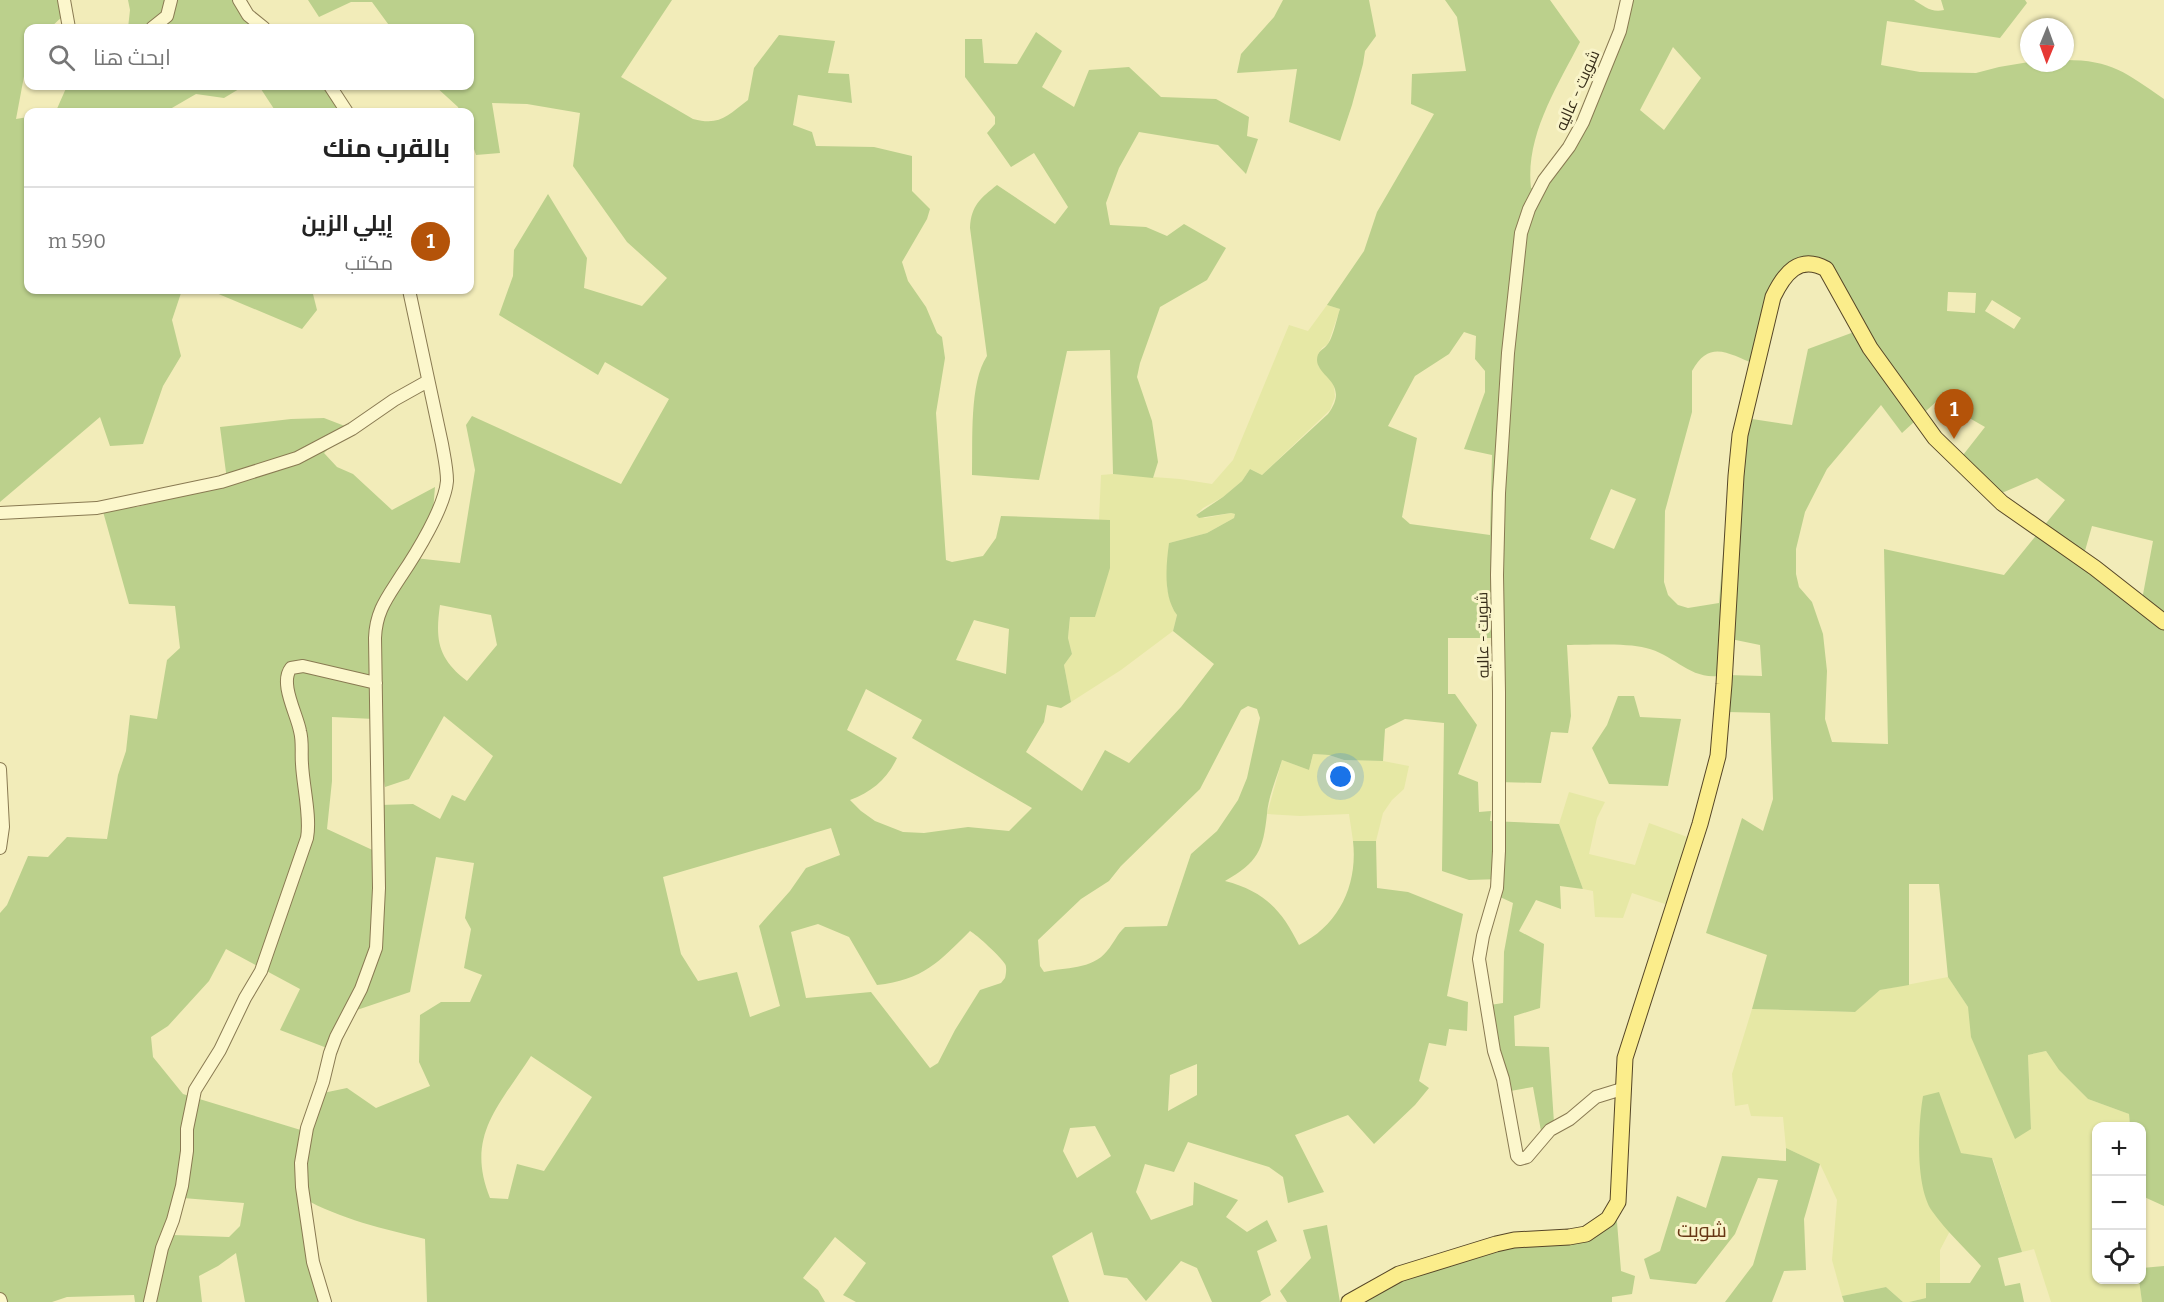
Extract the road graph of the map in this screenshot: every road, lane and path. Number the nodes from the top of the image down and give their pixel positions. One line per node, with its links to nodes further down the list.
1 (64, 0): 5 (street)
2 (171, 0): 6 (street)
3 (239, 0): 7 (street)
4 (1627, 0): 17 (street, شويت - عاليه)
5 (68, 24)
6 (157, 24)
7 (259, 24)
8 (333, 90): 9 (street)
9 (344, 108)
10 (410, 294): 11 (street)
11 (428, 381): 12 (street); 14 (street)
12 (0, 513)
13 (2164, 622): 17 (main road)
14 (376, 683): 18 (street); 19 (street)
15 (0, 769): 16 (street)
16 (0, 848)
17 (1622, 1089): 20 (main road)
18 (150, 1302)
19 (325, 1302)
20 (1349, 1302)

